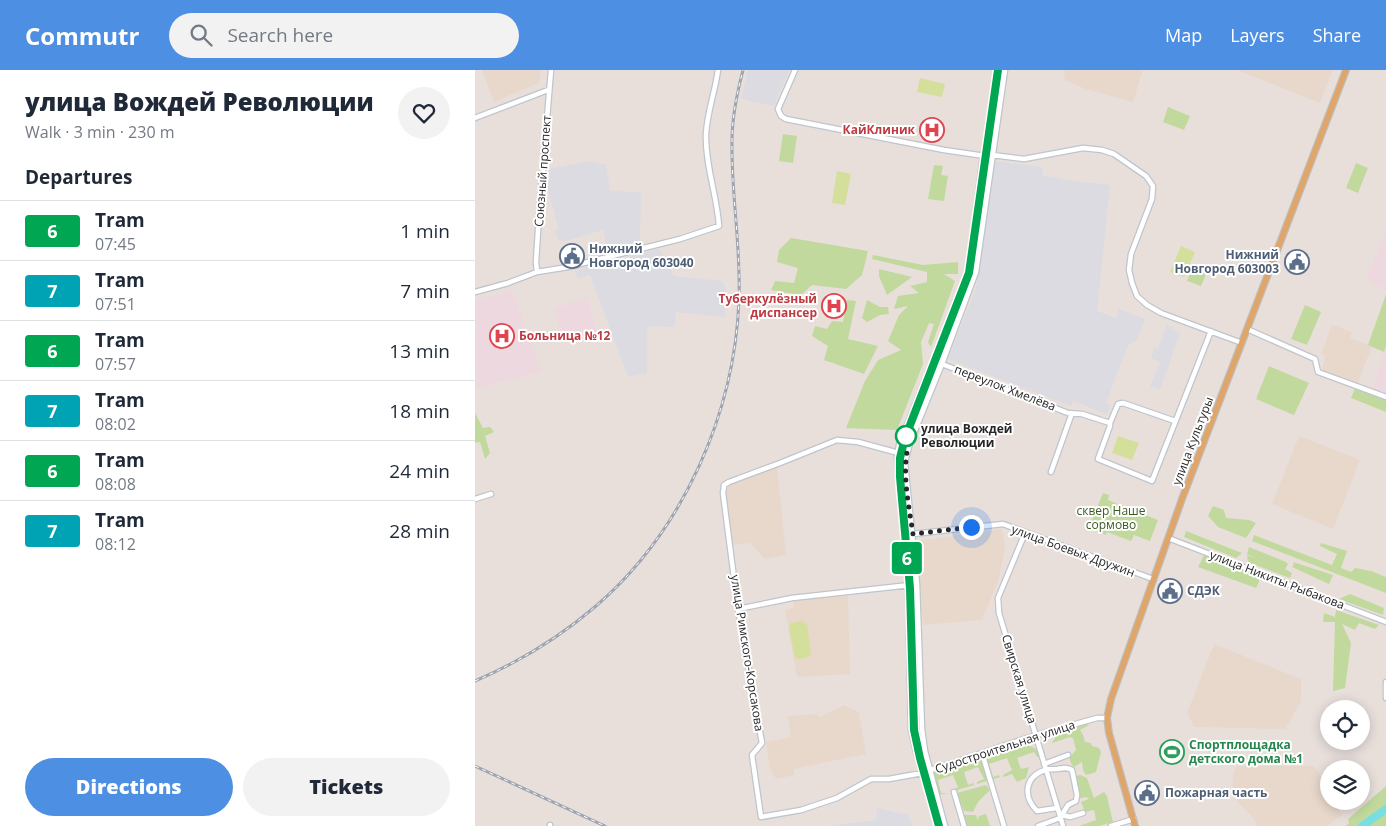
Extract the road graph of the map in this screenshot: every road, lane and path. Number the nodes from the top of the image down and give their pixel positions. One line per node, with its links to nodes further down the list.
1 (551, 70): 6 (street, Союзный проспект)
2 (718, 70): 10 (street)
3 (795, 70): 9 (street)
4 (1005, 70): 8 (street)
5 (1346, 70): 12 (main road, улица Культуры)
6 (549, 90): 7 (street); 10 (street, Союзный проспект)
7 (475, 118)
8 (992, 155): 9 (street); 13 (street); 15 (street)
9 (983, 156): 20 (street)
10 (537, 272): 11 (street)
11 (475, 292)
12 (1247, 329): 14 (main road, улица Культуры); 16 (street)
13 (1211, 331): 14 (street); 18 (street)
14 (1242, 343): 28 (main road, улица Культуры)
15 (942, 364): 17 (street, переулок Хмелёва); 21 (street)
16 (1386, 397)
17 (1070, 413): 19 (street, переулок Хмелёва); 22 (street)
18 (1175, 421): 19 (street); 19 (street)
19 (1110, 423)
20 (898, 452): 21 (street); 27 (street); 32 (street, улица Римского-Корсакова)
21 (906, 455): 26 (street)
22 (1051, 472)
23 (491, 494): 24 (street)
24 (475, 499)
25 (1025, 533): 26 (street, улица Боевых Дружин); 29 (street, улица Боевых Дружин); 37 (street, Свирская улица)
26 (913, 534): 27 (street, улица Боевых Дружин); 30 (street)
27 (904, 535): 31 (street)
28 (1168, 538): 29 (main road, улица Культуры); 33 (street, улица Никиты Рыбакова)
29 (1153, 579): 36 (main road, улица Культуры)
30 (917, 584): 31 (street); 41 (street)
31 (908, 585): 32 (street); 42 (street)
32 (738, 609): 47 (street, улица Римского-Корсакова)
33 (1386, 622)
34 (1386, 682): 35 (street)
35 (1386, 698)
36 (1107, 718): 37 (street, Судостроительная улица); 48 (main road, улица Культуры)
37 (1035, 735): 38 (street, Судостроительная улица); 40 (street, Свирская улица)
38 (982, 754): 41 (street, Судостроительная улица); 52 (street)
39 (1068, 754): 40 (street)
40 (1045, 767): 44 (street, Свирская улица); 44 (street); 46 (street)
41 (930, 771): 42 (street, Судостроительная улица); 50 (street)
42 (922, 773): 47 (street, Судостроительная улица); 49 (street)
43 (954, 792): 51 (street)
44 (1057, 808): 46 (street, Свирская улица)
45 (1083, 813): 46 (street)
46 (1061, 816): 53 (street); 54 (street, Свирская улица)
47 (761, 817)
48 (1134, 823): 55 (street)
49 (937, 826)
50 (945, 826)
51 (964, 826)
52 (1004, 826)
53 (1038, 826)
54 (1063, 826)
55 (1111, 826)

